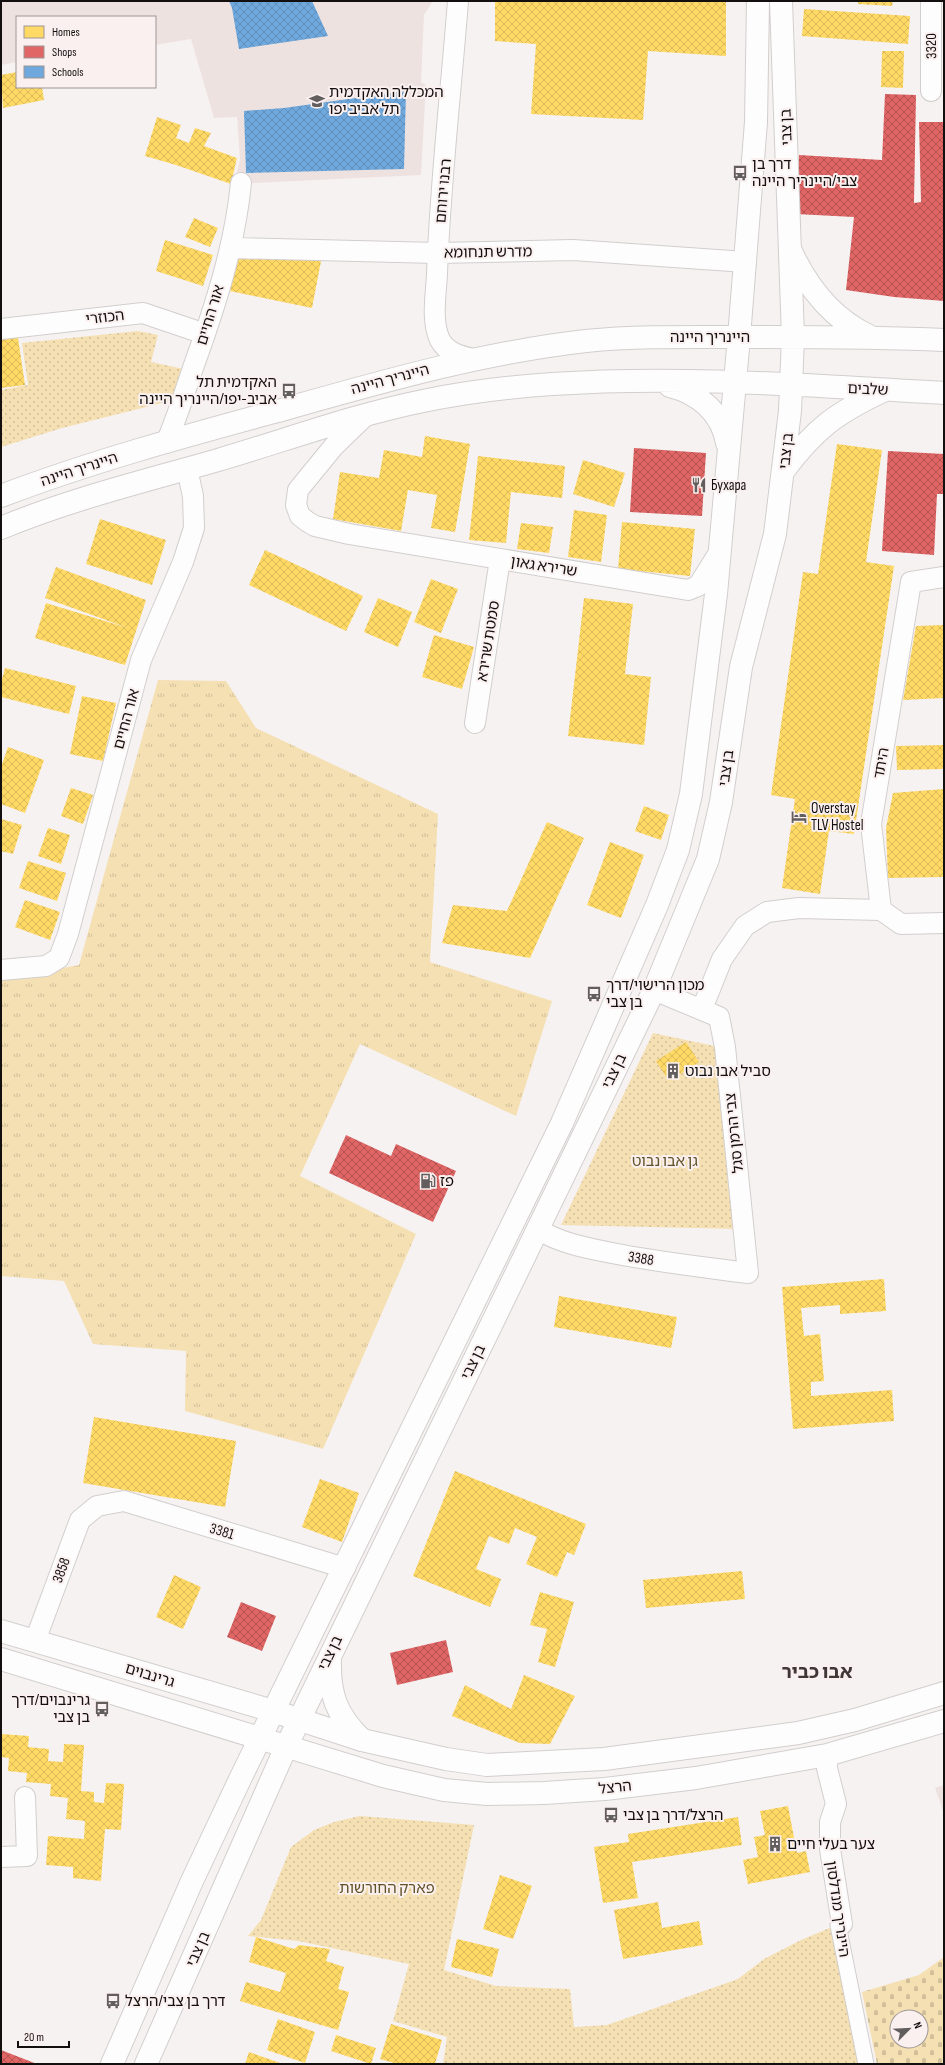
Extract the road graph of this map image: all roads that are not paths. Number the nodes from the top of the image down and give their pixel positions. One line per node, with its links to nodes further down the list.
1 (458, 1): 9 (street, רבנו ירוחם)
2 (758, 1): 10 (main road, בן צבי)
3 (781, 1): 8 (main road, בן צבי)
4 (931, 1): 5 (street, 3320)
5 (932, 92)
6 (241, 182): 7 (street, אור החיים)
7 (230, 248): 9 (street, מדרש תנחומא); 12 (street, אור החיים)
8 (790, 249): 13 (main road); 15 (main road, בן צבי)
9 (438, 252): 10 (street, מדרש תנחומא); 17 (street, רבנו ירוחם)
10 (746, 262): 14 (main road, בן צבי)
11 (1, 329): 12 (street, הכוזרי)
12 (205, 334): 24 (street, אור החיים)
13 (870, 336): 15 (main road); 16 (main road)
14 (739, 337): 15 (main road, היינריך היינה); 17 (main road, היינריך היינה); 19 (main road, בן צבי)
15 (793, 337): 20 (main road, בן צבי)
16 (944, 340)
17 (473, 359): 24 (main road, היינריך היינה)
18 (652, 380): 19 (main road, היינריך היינה); 23 (main road, היינריך היינה); 25 (main road)
19 (735, 382): 20 (main road, היינריך היינה); 25 (main road, בן צבי)
20 (792, 386): 21 (main road, שלבים); 27 (main road, בן צבי)
21 (885, 390): 22 (main road, שלבים); 27 (main road)
22 (944, 393)
23 (365, 416): 26 (main road, היינריך היינה); 31 (street, שרירא גאון)
24 (166, 443): 28 (main road, היינריך היינה)
25 (728, 450): 30 (main road, בן צבי)
26 (187, 469): 29 (main road, היינריך היינה); 36 (street, אור החיים)
27 (784, 470): 37 (main road, בן צבי)
28 (1, 496)
29 (1, 528)
30 (720, 552): 31 (street, שרירא גאון); 42 (main road, בן צבי)
31 (500, 559): 33 (street, סמטת שרירא)
32 (944, 577): 34 (street, היתד)
33 (475, 723)
34 (881, 910): 35 (street); 38 (street)
35 (944, 923)
36 (1, 970)
37 (654, 990): 38 (street, צבי הרמן סגל); 39 (main road, בן צבי)
38 (702, 1009): 40 (street, צבי הרמן סגל)
39 (537, 1229): 40 (street, 3388); 45 (main road, בן צבי)
40 (748, 1273)
41 (97, 1506): 42 (street, 3381); 44 (street, 3858)
42 (345, 1568): 48 (main road, בן צבי)
43 (1, 1631): 44 (main road, גרינבוים)
44 (35, 1641): 48 (main road, גרינבוים)
45 (330, 1654): 49 (main road, בן צבי); 54 (main road)
46 (1, 1659): 53 (main road, גרינבוים)
47 (944, 1693): 50 (main road, הרצל)
48 (273, 1711): 49 (main road, גרינבוים); 53 (main road, בן צבי)
49 (299, 1721): 54 (main road, הרצל); 55 (main road, בן צבי)
50 (849, 1721): 52 (main road, הרצל); 56 (main road)
51 (944, 1721): 56 (main road, הרצל)
52 (798, 1733): 54 (main road, הרצל); 57 (main road)
53 (260, 1739): 55 (main road, גרינבוים); 61 (main road, בן צבי)
54 (362, 1740)
55 (286, 1746): 57 (main road, הרצל); 62 (main road, בן צבי)
56 (827, 1755): 57 (main road, הרצל); 60 (street, היינריך מנדלסון)
57 (782, 1762)
58 (25, 1797): 59 (street)
59 (1, 1857)
60 (842, 1924): 63 (street, היינריך מנדלסון)
61 (112, 2064)
62 (146, 2064)
63 (866, 2064)

